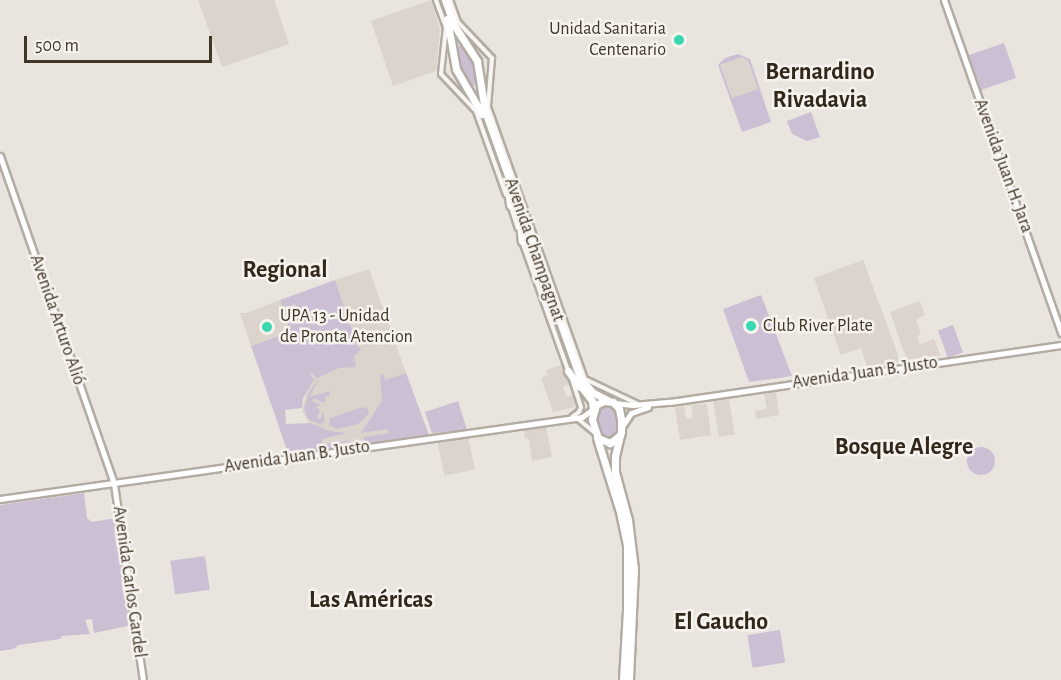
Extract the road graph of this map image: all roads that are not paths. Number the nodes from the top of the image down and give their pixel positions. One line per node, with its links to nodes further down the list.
1 (441, 0): 5 (street, Avenida Champagnat); 6 (highway, Avenida Champagnat); 7 (highway, Avenida Champagnat)
2 (450, 0): 4 (street, Avenida Champagnat)
3 (944, 0): 15 (main road, Avenida Juan H. Jara)
4 (458, 22): 6 (street, Avenida Champagnat); 10 (street, Avenida Champagnat)
5 (446, 27): 7 (street, Avenida Champagnat); 11 (street, Avenida Champagnat)
6 (468, 46): 7 (highway); 8 (highway, Avenida Champagnat)
7 (453, 50): 9 (highway, Avenida Champagnat)
8 (480, 81): 9 (highway); 10 (street, Avenida Champagnat); 13 (highway, Avenida Champagnat)
9 (467, 87): 11 (street, Avenida Champagnat); 13 (highway, Avenida Champagnat)
10 (488, 107): 13 (street, Avenida Champagnat)
11 (476, 111): 13 (street, Avenida Champagnat)
12 (0, 156): 28 (main road, Avenida Arturo Alió)
13 (511, 190): 14 (highway, Avenida Champagnat)
14 (527, 236): 17 (street, Avenida Champagnat); 18 (street, Avenida Champagnat); 19 (highway, Avenida Champagnat); 20 (highway, Avenida Champagnat)
15 (1061, 333)
16 (1061, 345): 22 (main road, Avenida Juan B. Justo)
17 (568, 370): 19 (highway); 25 (street, Avenida Champagnat)
18 (585, 379): 20 (highway); 23 (street)
19 (579, 386): 24 (highway, Avenida Champagnat)
20 (597, 395): 21 (highway, Avenida Champagnat)
21 (611, 402): 23 (main road, Avenida Juan B. Justo); 24 (highway); 26 (highway)
22 (669, 402): 23 (main road, Avenida Juan B. Justo); 26 (main road, Avenida Juan B. Justo)
23 (638, 405)
24 (592, 410): 25 (main road, Avenida Juan B. Justo); 27 (highway)
25 (571, 417): 27 (street); 28 (main road, Avenida Juan B. Justo)
26 (620, 433): 27 (highway); 32 (highway)
27 (596, 434): 31 (highway)
28 (114, 484): 29 (main road, Avenida Juan B. Justo); 30 (main road, Avenida Carlos Gardel)
29 (0, 499)
30 (143, 680)
31 (623, 680)
32 (628, 680)

